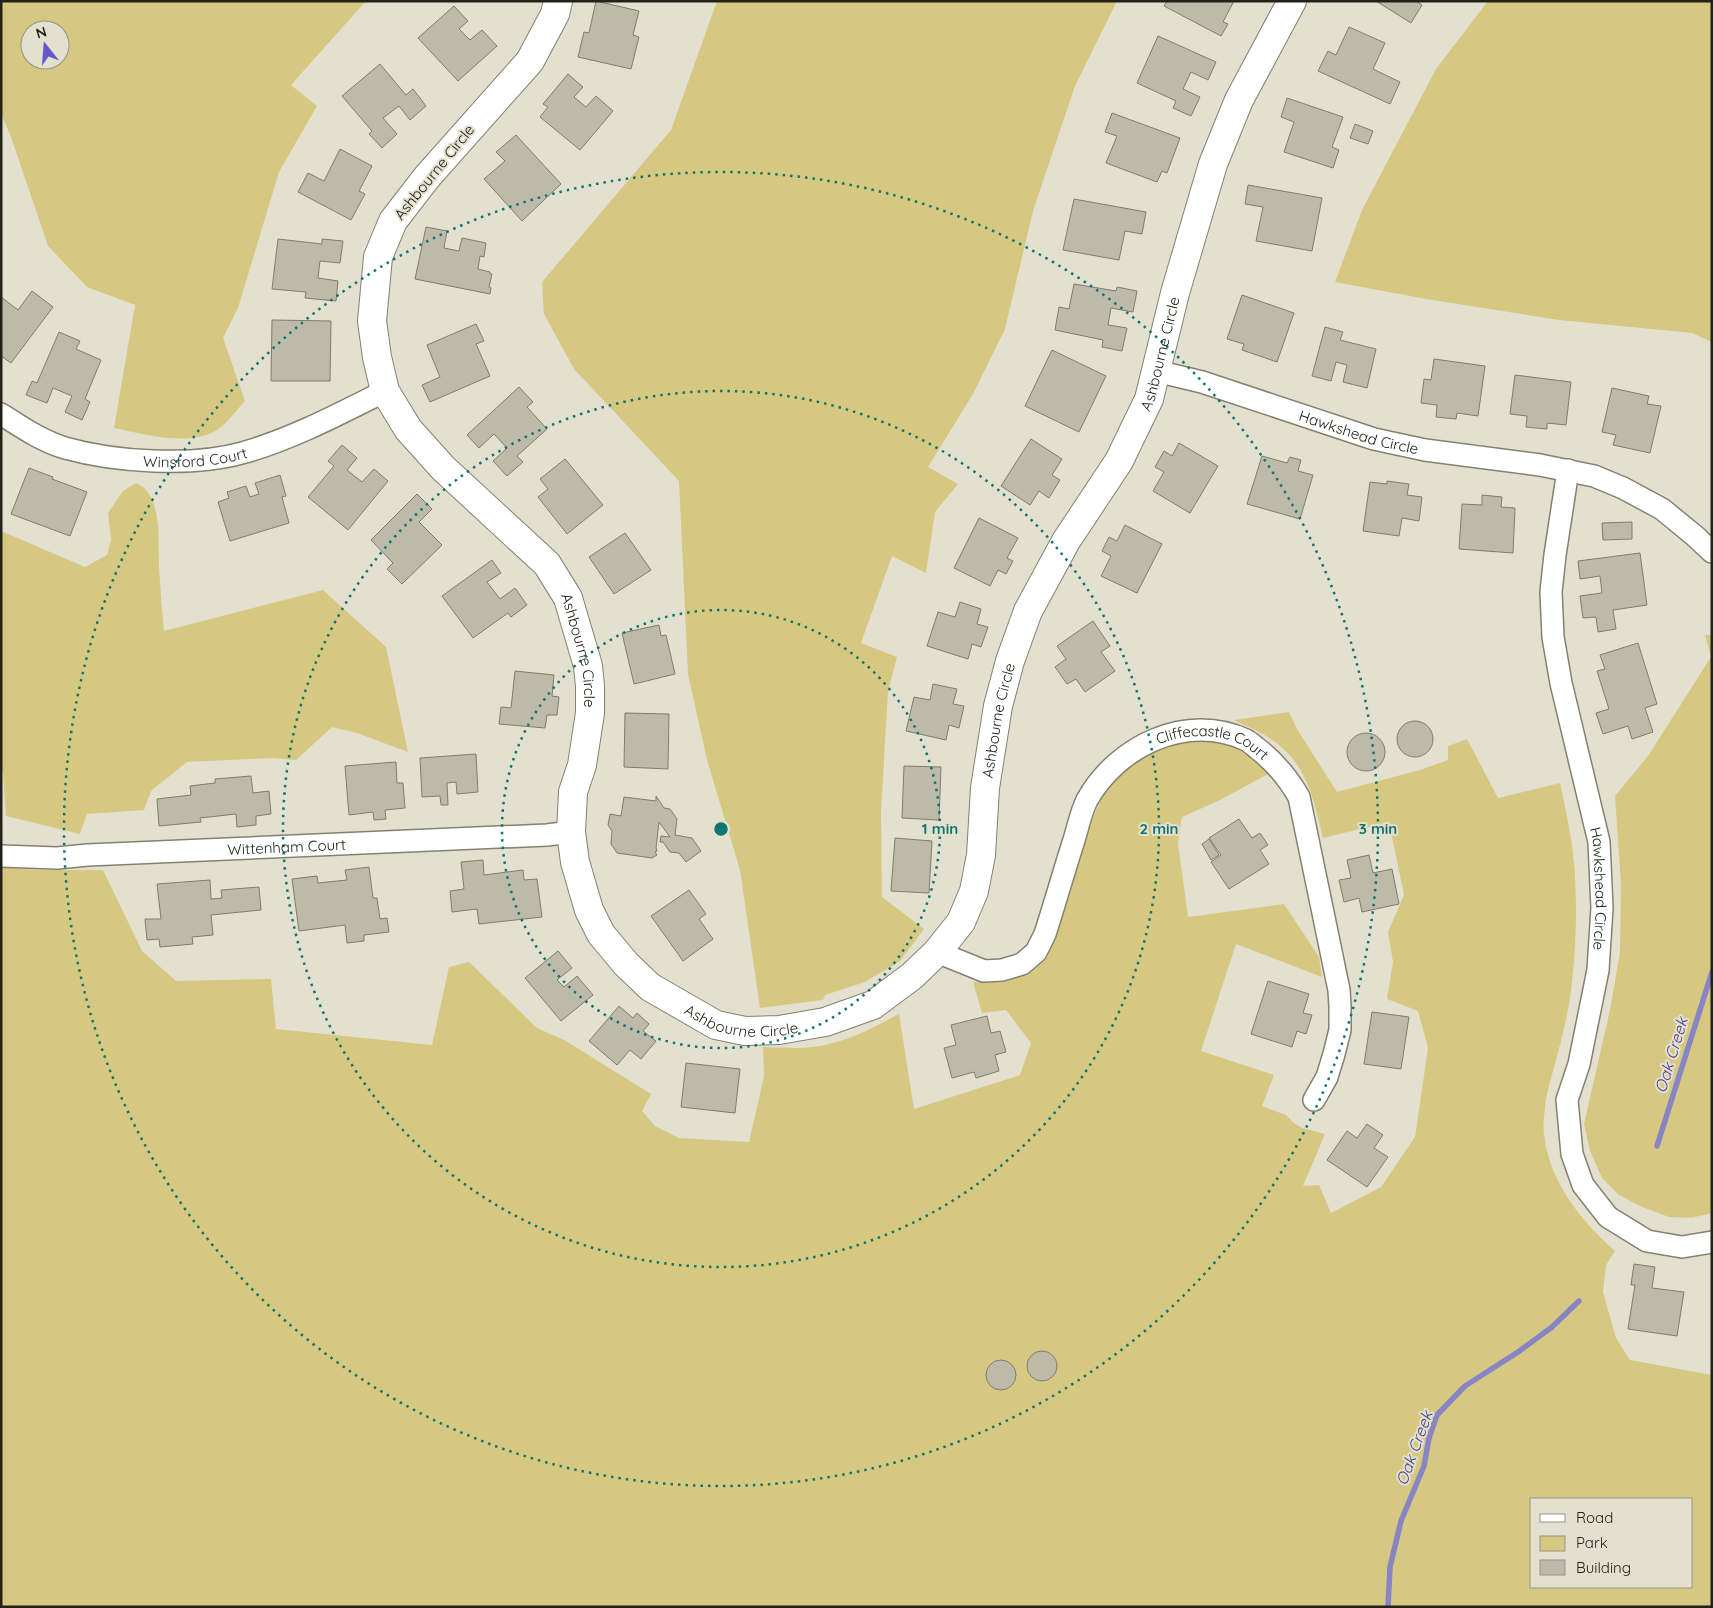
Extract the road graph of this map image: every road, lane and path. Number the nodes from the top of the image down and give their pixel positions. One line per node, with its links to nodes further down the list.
1 (558, 1): 4 (street, Ashbourne Circle)
2 (1292, 1): 3 (street, Ashbourne Circle)
3 (1156, 371): 6 (street, Hawkshead Circle); 10 (street, Ashbourne Circle)
4 (386, 391): 5 (street, Winsford Court); 8 (street, Ashbourne Circle)
5 (1, 414)
6 (1568, 470): 7 (street, Hawkshead Circle); 12 (street, Hawkshead Circle)
7 (1712, 552)
8 (571, 832): 9 (street, Wittenham Court); 10 (street, Ashbourne Circle)
9 (1, 856)
10 (937, 952): 11 (street, Cliffecastle Court)
11 (1314, 1100)
12 (1712, 1242)

